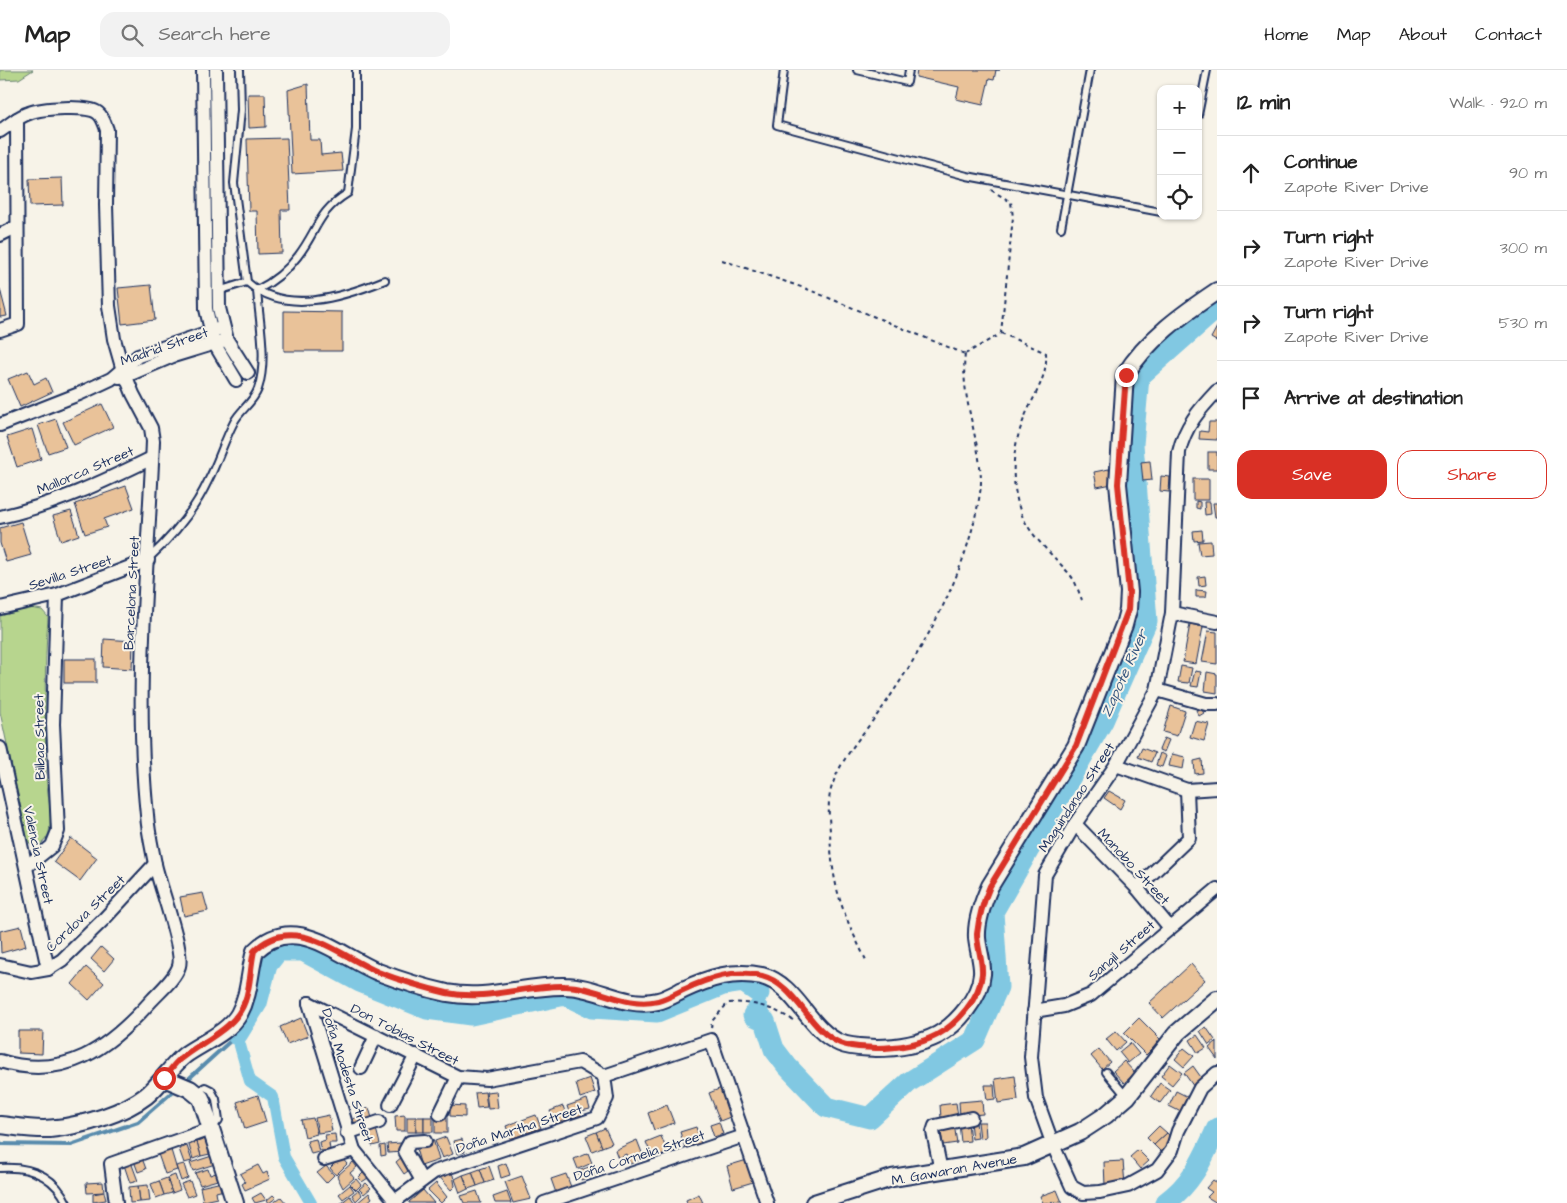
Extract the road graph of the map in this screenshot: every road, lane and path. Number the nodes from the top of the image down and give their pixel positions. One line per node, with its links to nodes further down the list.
1 (203, 70): 27 (street)
2 (216, 70): 23 (street)
3 (240, 70): 21 (lane)
4 (356, 70): 22 (lane)
5 (784, 70): 14 (lane)
6 (857, 70): 7 (lane)
7 (909, 70)
8 (1090, 70): 14 (lane)
9 (1207, 70): 10 (lane)
10 (1202, 95)
11 (17, 119): 12 (street, Barcelona Street); 16 (street); 32 (street, Barcelona Street)
12 (0, 131)
13 (989, 189): 28 (path)
14 (1067, 195): 15 (lane); 17 (lane)
15 (1157, 211)
16 (16, 227): 18 (street); 26 (street)
17 (1061, 228)
18 (0, 235)
19 (722, 260): 31 (path)
20 (385, 280): 22 (lane)
21 (247, 282): 22 (lane); 23 (lane)
22 (257, 290): 39 (lane)
23 (218, 291): 25 (street)
24 (1217, 291): 73 (street)
25 (222, 327): 27 (street, Madrid Street); 29 (street)
26 (0, 330)
27 (209, 331): 30 (street); 32 (street, Madrid Street)
28 (1001, 333): 31 (path); 41 (path)
29 (227, 340): 30 (street, Madrid Street); 33 (street)
30 (214, 344): 32 (street, Madrid Street); 34 (street)
31 (965, 354): 57 (path)
32 (124, 372): 36 (street, Madrid Street); 37 (street, Barcelona Street)
33 (248, 373)
34 (236, 380)
35 (1217, 390): 43 (street, Maguindanao Street)
36 (0, 425)
37 (152, 458): 38 (street, Mallorca Street); 39 (street, Barcelona Street)
38 (0, 517)
39 (148, 560): 40 (street, Sevilla Street); 52 (street, Barcelona Street)
40 (57, 595): 42 (street, Sevilla Street); 53 (street, Bilbao Street)
41 (1082, 600)
42 (0, 608)
43 (1172, 613): 44 (street); 45 (street, Maguindanao Street)
44 (1217, 622)
45 (1157, 690): 46 (street); 48 (street, Maguindanao Street)
46 (1217, 704)
47 (0, 748): 53 (street, Valencia Street)
48 (1116, 765): 50 (street); 51 (street, Maguindanao Street)
49 (1217, 788): 50 (street)
50 (1187, 790): 54 (street)
51 (1074, 824): 54 (street, Manobo Street); 62 (street, Maguindanao Street)
52 (155, 864): 59 (street, Cordova Street); 67 (street, Barcelona Street)
53 (27, 866): 59 (street, Valencia Street)
54 (1137, 888): 56 (street, Manobo Street)
55 (1217, 889): 56 (street, Sangil Street)
56 (1170, 928): 62 (street, Sangil Street)
57 (866, 960)
58 (0, 965): 59 (street, Cordova Street)
59 (48, 969)
60 (1217, 1000): 74 (street, M. Gawaran Avenue)
61 (309, 1003): 64 (street, Don Tobias Street); 81 (street, Doña Modesta Street)
62 (1034, 1011): 84 (street, Maguindanao Street)
63 (797, 1022): 65 (path)
64 (376, 1036): 66 (street, Don Tobias Street); 68 (street)
65 (711, 1040): 71 (street); 82 (street)
66 (416, 1055): 72 (street, Don Tobias Street); 75 (street)
67 (0, 1061)
68 (361, 1068)
69 (1106, 1072): 74 (lane)
70 (1217, 1073): 84 (street, Maguindanao Street)
71 (604, 1076): 72 (street, Don Tobias Street); 89 (street, Doña Martha Street)
72 (458, 1077): 76 (street)
73 (169, 1079): 79 (street); 80 (street)
74 (1127, 1097): 84 (street, M. Gawaran Avenue)
75 (390, 1105)
76 (440, 1114)
77 (971, 1118): 88 (street)
78 (379, 1122): 81 (street)
79 (0, 1125)
80 (210, 1129): 92 (street); 93 (street)
81 (347, 1134): 85 (street, Doña Modesta Street)
82 (744, 1136): 94 (street, Doña Cornelia Street); 95 (street)
83 (424, 1141): 89 (street)
84 (1054, 1145): 88 (street, M. Gawaran Avenue)
85 (354, 1150): 86 (street); 90 (street, Doña Modesta Street)
86 (324, 1159)
87 (0, 1168): 91 (lane)
88 (941, 1171): 96 (street, M. Gawaran Avenue)
89 (421, 1179): 90 (street, Doña Martha Street)
90 (396, 1202)
91 (67, 1203)
92 (116, 1203)
93 (234, 1203)
94 (544, 1203)
95 (767, 1203)
96 (814, 1203)

